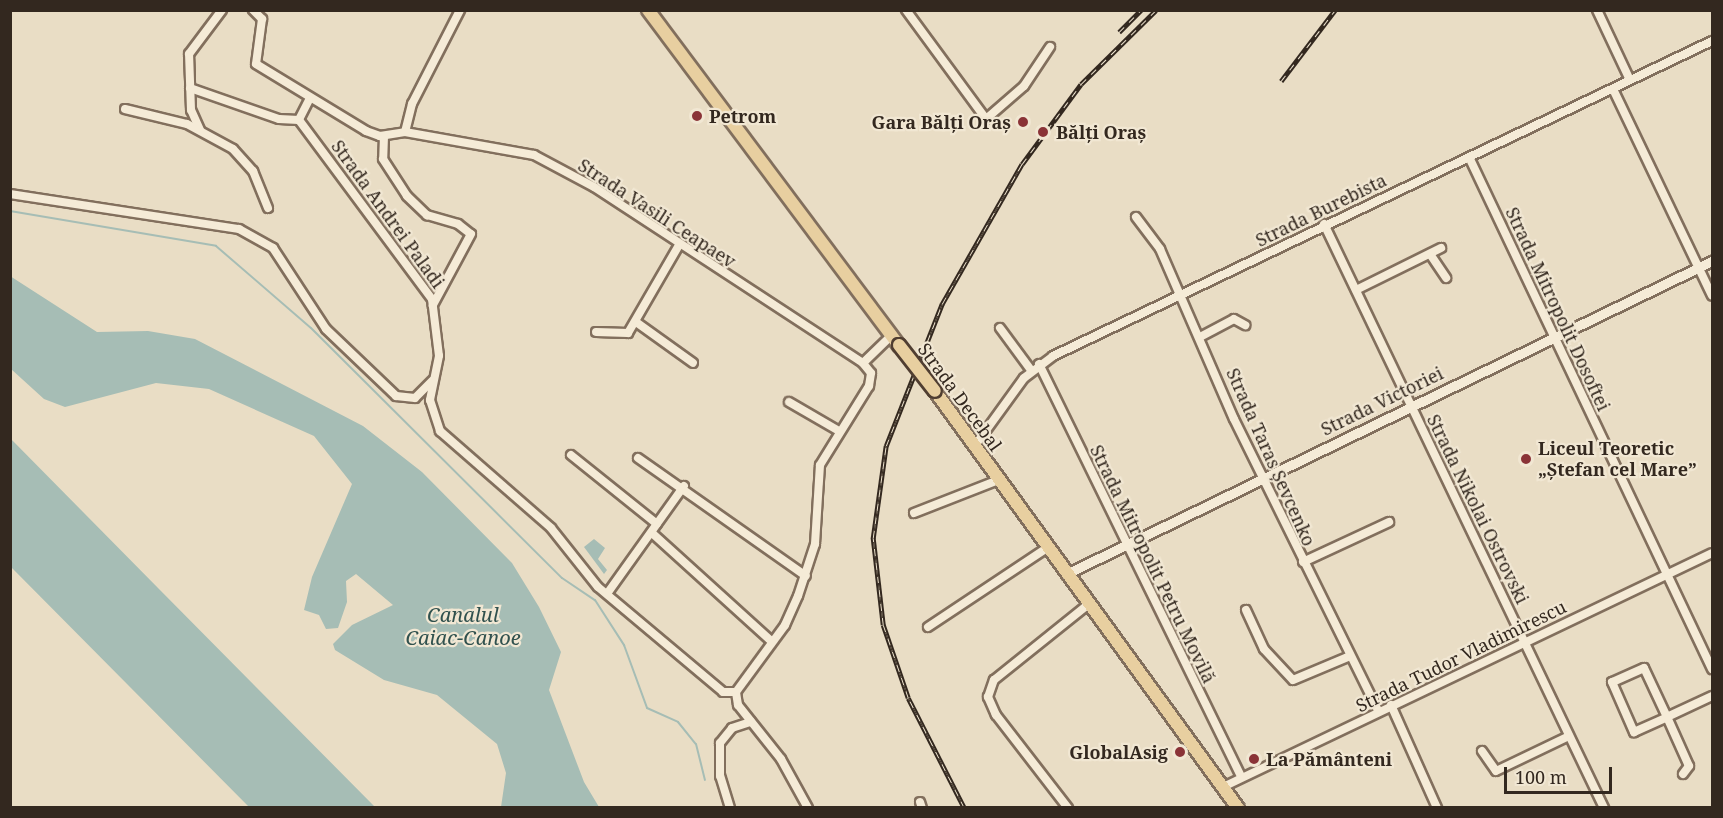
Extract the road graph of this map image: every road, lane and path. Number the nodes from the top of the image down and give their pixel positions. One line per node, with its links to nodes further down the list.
1 (222, 10): 10 (street)
2 (254, 10): 12 (street)
3 (460, 10): 15 (street)
4 (648, 10): 39 (main road, Strada Decebal)
5 (906, 10): 8 (street)
6 (1597, 10): 9 (street)
7 (1713, 41): 9 (street, Strada Burebista)
8 (1050, 47)
9 (1630, 80): 11 (street, Strada Burebista)
10 (189, 88): 14 (street); 16 (street)
11 (1613, 89): 18 (street, Strada Burebista); 27 (street)
12 (310, 98): 14 (street); 17 (street)
13 (125, 109): 16 (street)
14 (299, 120): 32 (street, Strada Andrei Paladi)
15 (405, 132): 17 (street, Strada Vasili Ceapaev); 23 (street, Strada Vasili Ceapaev)
16 (203, 133): 20 (street)
17 (384, 136): 32 (street)
18 (1469, 157): 22 (street, Strada Burebista); 38 (street, Strada Mitropolit Dosoftei)
19 (10, 194): 44 (street)
20 (268, 207)
21 (1136, 217): 30 (street, Strada Taras Șevcenko)
22 (1324, 224): 29 (street, Strada Nikolai Ostrovski); 30 (street, Strada Burebista)
23 (679, 245): 33 (street); 41 (street, Strada Vasili Ceapaev)
24 (1441, 248): 25 (street)
25 (1430, 254): 28 (street); 29 (street)
26 (1713, 261): 27 (street, Strada Victoriei)
27 (1699, 268): 31 (street); 38 (street, Strada Victoriei)
28 (1446, 278)
29 (1356, 290): 46 (street, Strada Nikolai Ostrovski)
30 (1181, 296): 37 (street, Strada Taras Șevcenko); 42 (street, Strada Burebista)
31 (1713, 296)
32 (433, 307): 44 (street, Strada Andrei Paladi)
33 (636, 321): 36 (street); 40 (street)
34 (1245, 324): 37 (street)
35 (1000, 328): 43 (street)
36 (596, 332)
37 (1200, 337): 51 (street, Strada Taras Șevcenko)
38 (1555, 337): 46 (street, Strada Victoriei); 63 (street, Strada Mitropolit Dosoftei)
39 (896, 340): 41 (street); 48 (main road, Strada Decebal, bridge)
40 (693, 363)
41 (863, 363): 47 (street)
42 (1039, 364): 43 (street, Strada Burebista); 58 (street, Strada Mitropolit Petru Movilă)
43 (1031, 370): 48 (street, Strada Burebista)
44 (433, 380): 65 (street)
45 (789, 402): 47 (street)
46 (1412, 406): 51 (street, Strada Victoriei); 70 (street, Strada Nikolai Ostrovski)
47 (839, 431): 64 (street)
48 (974, 447): 52 (main road, Strada Decebal)
49 (571, 455): 56 (street)
50 (638, 459): 53 (street)
51 (1261, 477): 58 (street, Strada Victoriei); 61 (street, Strada Taras Șevcenko)
52 (998, 480): 54 (street); 59 (main road, Strada Decebal)
53 (684, 486): 56 (street); 64 (street)
54 (914, 513)
55 (1389, 522): 61 (street)
56 (657, 524): 57 (street)
57 (652, 533): 65 (street); 69 (street)
58 (1126, 543): 62 (street, Strada Victoriei); 82 (street, Strada Mitropolit Petru Movilă)
59 (1047, 548): 62 (main road, Strada Decebal); 68 (street)
60 (1713, 553): 63 (street, Strada Tudor Vladimirescu)
61 (1303, 562): 71 (street, Strada Taras Șevcenko)
62 (1066, 574): 66 (main road, Strada Decebal)
63 (1667, 574): 70 (street, Strada Tudor Vladimirescu); 72 (street, Strada Mitropolit Dosoftei)
64 (806, 576): 69 (street)
65 (609, 591): 73 (street)
66 (1089, 604): 83 (main road, Strada Decebal); 86 (street)
67 (1246, 610): 71 (street)
68 (928, 627)
69 (772, 642): 73 (street)
70 (1524, 642): 75 (street, Strada Tudor Vladimirescu); 79 (street, Strada Nikolai Ostrovski)
71 (1350, 656): 76 (street, Strada Taras Șevcenko)
72 (1713, 669)
73 (736, 692): 78 (street)
74 (1713, 696): 77 (street)
75 (1391, 705): 76 (street, Strada Tudor Vladimirescu); 88 (street)
76 (1378, 711): 82 (street, Strada Tudor Vladimirescu)
77 (1667, 717): 77 (street); 81 (street)
78 (751, 722): 84 (street); 85 (street)
79 (1569, 736): 80 (street); 89 (street, Strada Nikolai Ostrovski)
80 (1482, 751)
81 (1683, 774)
82 (1241, 777): 83 (street, Strada Tudor Vladimirescu)
83 (1223, 787): 87 (main road, Strada Decebal)
84 (730, 807)
85 (808, 807)
86 (1068, 807)
87 (1238, 807)
88 (1437, 807)
89 (1604, 807)

